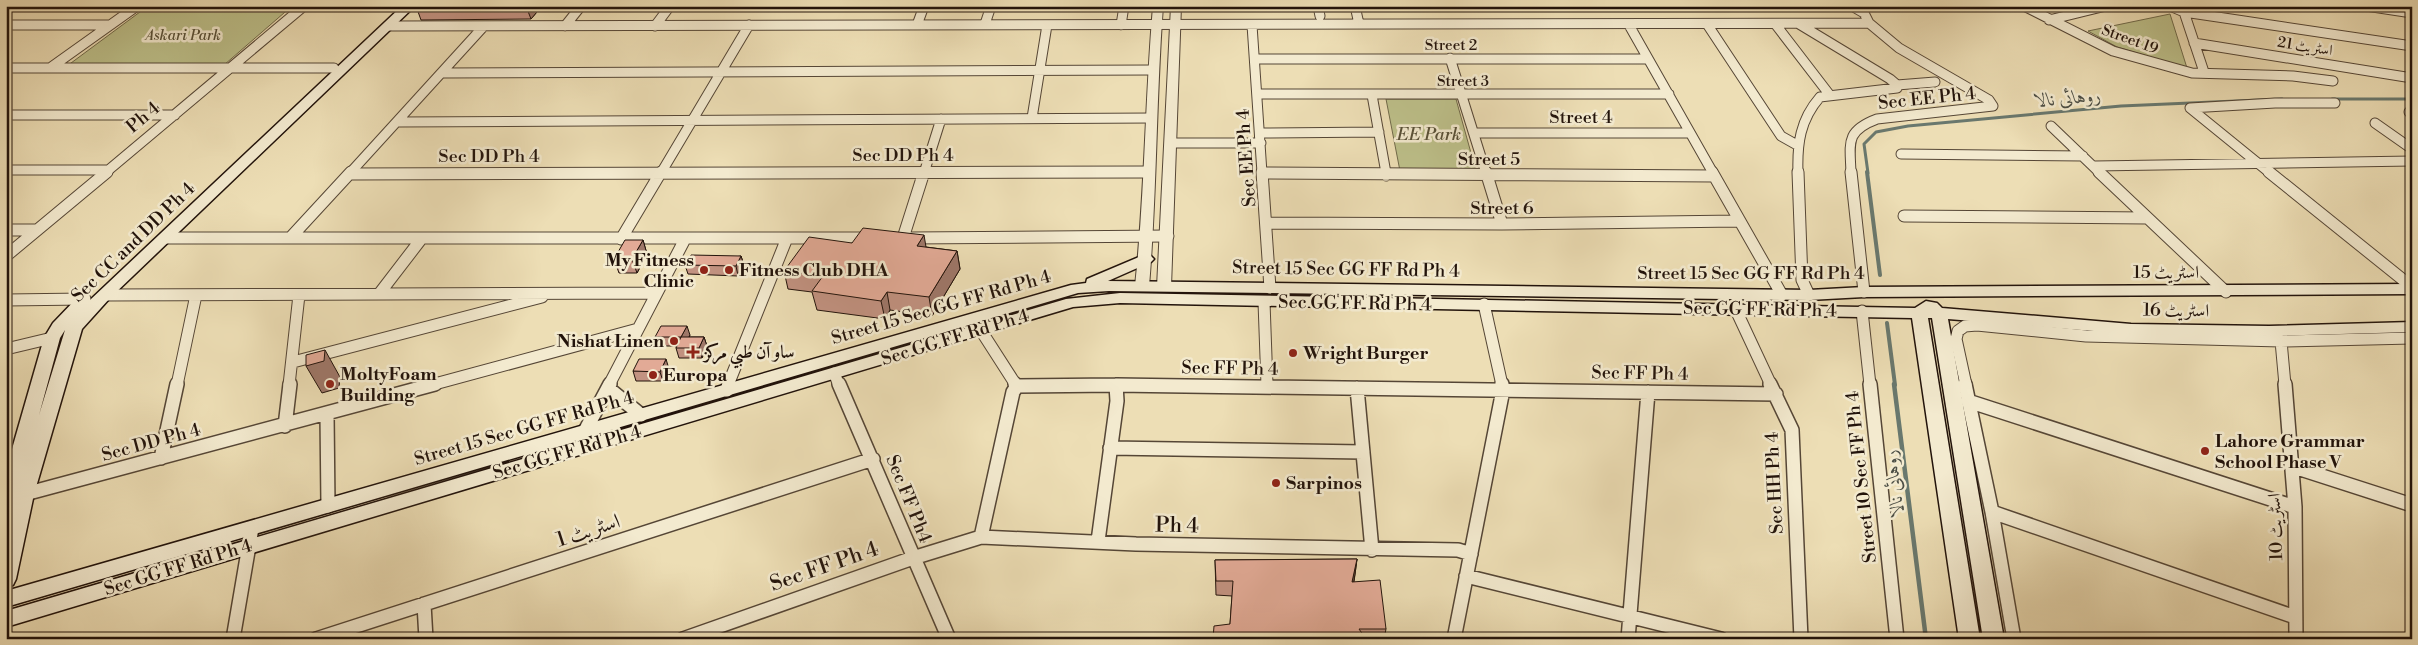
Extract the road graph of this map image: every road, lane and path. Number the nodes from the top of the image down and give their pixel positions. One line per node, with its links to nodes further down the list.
1 (137, 6): 32 (street)
2 (304, 6): 53 (street, Ph 4)
3 (400, 6): 52 (main road, Sec CC and DD Ph 4)
4 (409, 6): 40 (main road, Sec CC and DD Ph 4)
5 (580, 6): 42 (street)
6 (670, 6): 43 (street)
7 (924, 6): 34 (street)
8 (991, 6): 26 (street)
9 (1124, 6): 35 (street)
10 (1158, 6): 36 (street)
11 (1176, 6): 37 (street)
12 (1318, 6): 22 (street)
13 (1355, 6): 27 (street)
14 (1852, 6): 25 (street, Sec EE Ph 4)
15 (2024, 6): 24 (street, Street 19)
16 (2106, 6): 24 (street)
17 (2170, 6): 20 (street)
18 (2226, 6): 23 (street)
19 (2366, 6): 21 (street)
20 (2184, 12): 23 (street); 45 (street)
21 (2412, 13)
22 (1320, 16)
23 (2230, 18): 46 (street)
24 (2050, 20): 57 (street, Street 19)
25 (1869, 23): 30 (street); 122 (street, Sec EE Ph 4)
26 (985, 24): 34 (street); 44 (street)
27 (1359, 24): 38 (street); 39 (street)
28 (1707, 24): 29 (street); 39 (street); 83 (street)
29 (1776, 24): 30 (street); 65 (street)
30 (1799, 24): 62 (street)
31 (6, 25): 32 (street)
32 (110, 25): 51 (street)
33 (749, 25): 34 (street); 43 (street); 55 (street)
34 (917, 25)
35 (1121, 25): 36 (street); 44 (street)
36 (1156, 25): 37 (street); 54 (street)
37 (1175, 25): 38 (street); 82 (street)
38 (1252, 25): 48 (street, Sec EE Ph 4)
39 (1629, 25): 49 (street)
40 (388, 26): 41 (street); 110 (main road, Sec CC and DD Ph 4)
41 (484, 26): 42 (street); 58 (street)
42 (565, 26): 43 (street)
43 (655, 26)
44 (1047, 26): 56 (street)
45 (2194, 43): 57 (street); 59 (street, اسٹریٹ 21)
46 (2412, 46)
47 (1450, 58): 48 (street, Street 2); 49 (street, Street 2); 67 (street)
48 (1255, 59): 63 (street, Sec EE Ph 4)
49 (1648, 59): 64 (street)
50 (6, 68): 51 (street)
51 (50, 68): 53 (street)
52 (334, 68): 53 (street); 134 (main road, Sec CC and DD Ph 4)
53 (230, 69): 69 (street, Ph 4)
54 (1153, 70): 56 (street); 72 (street)
55 (720, 71): 56 (street); 58 (street); 74 (street)
56 (1040, 71): 71 (street)
57 (2204, 72): 60 (street, Street 19)
58 (443, 73): 75 (street)
59 (2412, 78)
60 (2333, 81)
61 (1936, 82): 62 (street)
62 (1897, 85): 65 (street)
63 (1258, 94): 66 (street, Street 3); 81 (street, Sec EE Ph 4)
64 (1668, 94): 67 (street, Street 3); 80 (street)
65 (1828, 94): 83 (street)
66 (1372, 95): 67 (street, Street 3); 78 (street)
67 (1462, 95): 79 (street)
68 (2334, 103): 88 (street)
69 (175, 114): 70 (street); 91 (street, Ph 4)
70 (6, 115)
71 (1032, 118): 72 (street, Sec DD Ph 4); 73 (street, Sec DD Ph 4)
72 (1152, 118): 93 (street)
73 (942, 119): 74 (street, Sec DD Ph 4); 92 (street)
74 (691, 120): 75 (street, Sec DD Ph 4); 96 (street)
75 (398, 122): 95 (street)
76 (2375, 123): 84 (street)
77 (2051, 126): 86 (street)
78 (1379, 132): 81 (street); 97 (street)
79 (1474, 133): 80 (street, Street 4); 98 (street)
80 (1688, 133): 99 (street)
81 (1261, 138): 82 (street); 94 (street, Sec EE Ph 4)
82 (1171, 143): 108 (street)
83 (1797, 145): 132 (street)
84 (2412, 149)
85 (1901, 154): 86 (street)
86 (2083, 156): 89 (street)
87 (2412, 161): 88 (street)
88 (2258, 164): 89 (street); 121 (street)
89 (2095, 166): 101 (street)
90 (6, 170): 91 (street)
91 (108, 170): 106 (street, Ph 4)
92 (924, 172): 93 (street, Sec DD Ph 4); 96 (street, Sec DD Ph 4); 114 (street)
93 (1149, 172): 107 (street)
94 (1264, 173): 97 (street, Street 5); 103 (street, Sec EE Ph 4)
95 (350, 174): 96 (street, Sec DD Ph 4); 109 (street)
96 (658, 174): 115 (street)
97 (1386, 175): 98 (street, Street 5)
98 (1486, 175): 99 (street, Street 5); 104 (street)
99 (1714, 176): 102 (street)
100 (1904, 216): 101 (street)
101 (2147, 218): 123 (street)
102 (1738, 221): 104 (street, Street 6); 131 (street)
103 (1267, 223): 104 (street, Street 6); 130 (street, Sec EE Ph 4)
104 (1502, 224)
105 (6, 230): 106 (street)
106 (36, 230): 116 (street, Ph 4)
107 (1148, 236): 108 (street); 114 (street); 117 (street)
108 (1168, 236): 119 (street)
109 (291, 237): 110 (street); 111 (street)
110 (166, 238): 127 (main road, Sec CC and DD Ph 4)
111 (422, 238): 115 (street); 125 (street)
112 (685, 238): 113 (street); 115 (street); 124 (street)
113 (787, 238): 114 (street); 154 (street)
114 (894, 238)
115 (621, 239)
116 (6, 256)
117 (1146, 259): 118 (street); 120 (main road)
118 (1142, 286): 119 (main road, Street 15 Sec GG FF Rd Ph 4); 120 (main road, Street 15 Sec GG FF Rd Ph 4)
119 (1164, 287): 130 (main road, Street 15 Sec GG FF Rd Ph 4)
120 (1077, 288): 154 (main road, Street 15 Sec GG FF Rd Ph 4)
121 (2412, 288): 123 (main road, اسٹریٹ 15)
122 (1864, 292): 133 (main road, Street 15 Sec GG FF Rd Ph 4); 137 (main road, Street 15 Sec GG FF Rd Ph 4)
123 (2226, 292): 137 (main road, اسٹریٹ 15)
124 (656, 293): 126 (street); 141 (street)
125 (379, 294): 126 (street); 129 (street)
126 (553, 294): 147 (street)
127 (104, 295): 128 (street); 168 (main road, Sec CC and DD Ph 4)
128 (196, 295): 129 (street); 165 (street)
129 (299, 295): 147 (street)
130 (1267, 295): 131 (main road, Street 15 Sec GG FF Rd Ph 4); 136 (main road, Sec GG FF Rd Ph 4); 142 (main road, Sec GG FF Rd Ph 4); 151 (street, Sec EE Ph 4)
131 (1782, 295): 132 (main road, Street 15 Sec GG FF Rd Ph 4)
132 (1810, 295): 133 (main road, Street 15 Sec GG FF Rd Ph 4)
133 (1832, 295): 137 (main road)
134 (85, 299): 135 (street); 144 (main road, Sec CC and DD Ph 4)
135 (6, 300)
136 (1484, 304): 138 (main road, Sec GG FF Rd Ph 4); 155 (street)
137 (1926, 306): 139 (main road, Sec GG FF Rd Ph 4); 143 (main road, اسٹریٹ 16); 176 (main road); 199 (main road)
138 (1735, 308): 139 (main road, Sec GG FF Rd Ph 4); 157 (street, Sec HH Ph 4)
139 (1862, 311): 198 (street, Street 10 Sec FF Ph 4)
140 (2412, 328): 143 (main road, اسٹریٹ 16)
141 (638, 329): 152 (street); 159 (street, Sec DD Ph 4)
142 (980, 329): 148 (main road, Sec GG FF Rd Ph 4); 150 (street)
143 (2275, 336): 145 (street); 158 (street); 167 (street, اسٹریٹ 10)
144 (52, 338): 146 (street); 169 (main road, Sec CC and DD Ph 4)
145 (2412, 338)
146 (6, 349)
147 (294, 362): 161 (street)
148 (834, 373): 160 (main road, Sec GG FF Rd Ph 4); 166 (street, Sec FF Ph4)
149 (1116, 385): 150 (street, Sec FF Ph 4); 151 (street, Sec FF Ph 4); 163 (street)
150 (1017, 386): 175 (street)
151 (1267, 387): 153 (street, Sec FF Ph 4)
152 (608, 388): 160 (street); 162 (street)
153 (1357, 388): 155 (street, Sec FF Ph 4); 164 (street)
154 (727, 390): 160 (main road, Street 15 Sec GG FF Rd Ph 4)
155 (1503, 390): 156 (street, Sec FF Ph 4); 180 (street)
156 (1648, 392): 157 (street, Sec FF Ph 4); 186 (street)
157 (1776, 394): 197 (street, Sec HH Ph 4)
158 (1968, 401): 172 (street); 173 (street)
159 (327, 414): 161 (street, Sec DD Ph 4); 171 (street)
160 (649, 418): 162 (main road, Street 15 Sec GG FF Rd Ph 4); 174 (main road, Sec GG FF Rd Ph 4)
161 (285, 426): 165 (street, Sec DD Ph 4)
162 (585, 431): 171 (main road, Street 15 Sec GG FF Rd Ph 4)
163 (1110, 448): 164 (street); 177 (street)
164 (1363, 452): 179 (street)
165 (161, 458): 168 (street, Sec DD Ph 4)
166 (873, 459): 181 (street, Sec FF Ph4); 185 (street, اسٹریٹ 1)
167 (2291, 466): 170 (street); 172 (street, اسٹریٹ 10)
168 (25, 494): 183 (main road, Sec CC and DD Ph 4)
169 (7, 501)
170 (2412, 505)
171 (328, 506): 174 (main road, Street 15 Sec GG FF Rd Ph 4)
172 (2295, 507): 187 (street, اسٹریٹ 10)
173 (1992, 512): 178 (street); 187 (street)
174 (251, 537): 184 (main road, Street 15 Sec GG FF Rd Ph 4); 188 (main road, Sec GG FF Rd Ph 4); 189 (street)
175 (981, 537): 177 (street, Ph 4); 181 (street, Sec FF Ph 4)
176 (1977, 538): 178 (street); 200 (main road)
177 (1098, 541): 179 (street, Ph 4)
178 (1997, 543): 201 (street)
179 (1372, 550): 180 (street, Ph 4)
180 (1471, 554): 182 (street)
181 (913, 558): 192 (street, Sec FF Ph 4); 193 (street, Sec FF Ph4)
182 (1466, 576): 186 (street); 194 (street)
183 (6, 579)
184 (6, 599)
185 (424, 604): 190 (street, اسٹریٹ 1); 191 (street)
186 (1630, 616): 195 (street); 196 (street)
187 (2295, 618): 202 (street, اسٹریٹ 10)
188 (6, 619)
189 (234, 639)
190 (316, 639)
191 (426, 639)
192 (683, 639)
193 (949, 639)
194 (1454, 639)
195 (1628, 639)
196 (1721, 639)
197 (1801, 639)
198 (1897, 639)
199 (1970, 639)
200 (1994, 639)
201 (2014, 639)
202 (2296, 639)

